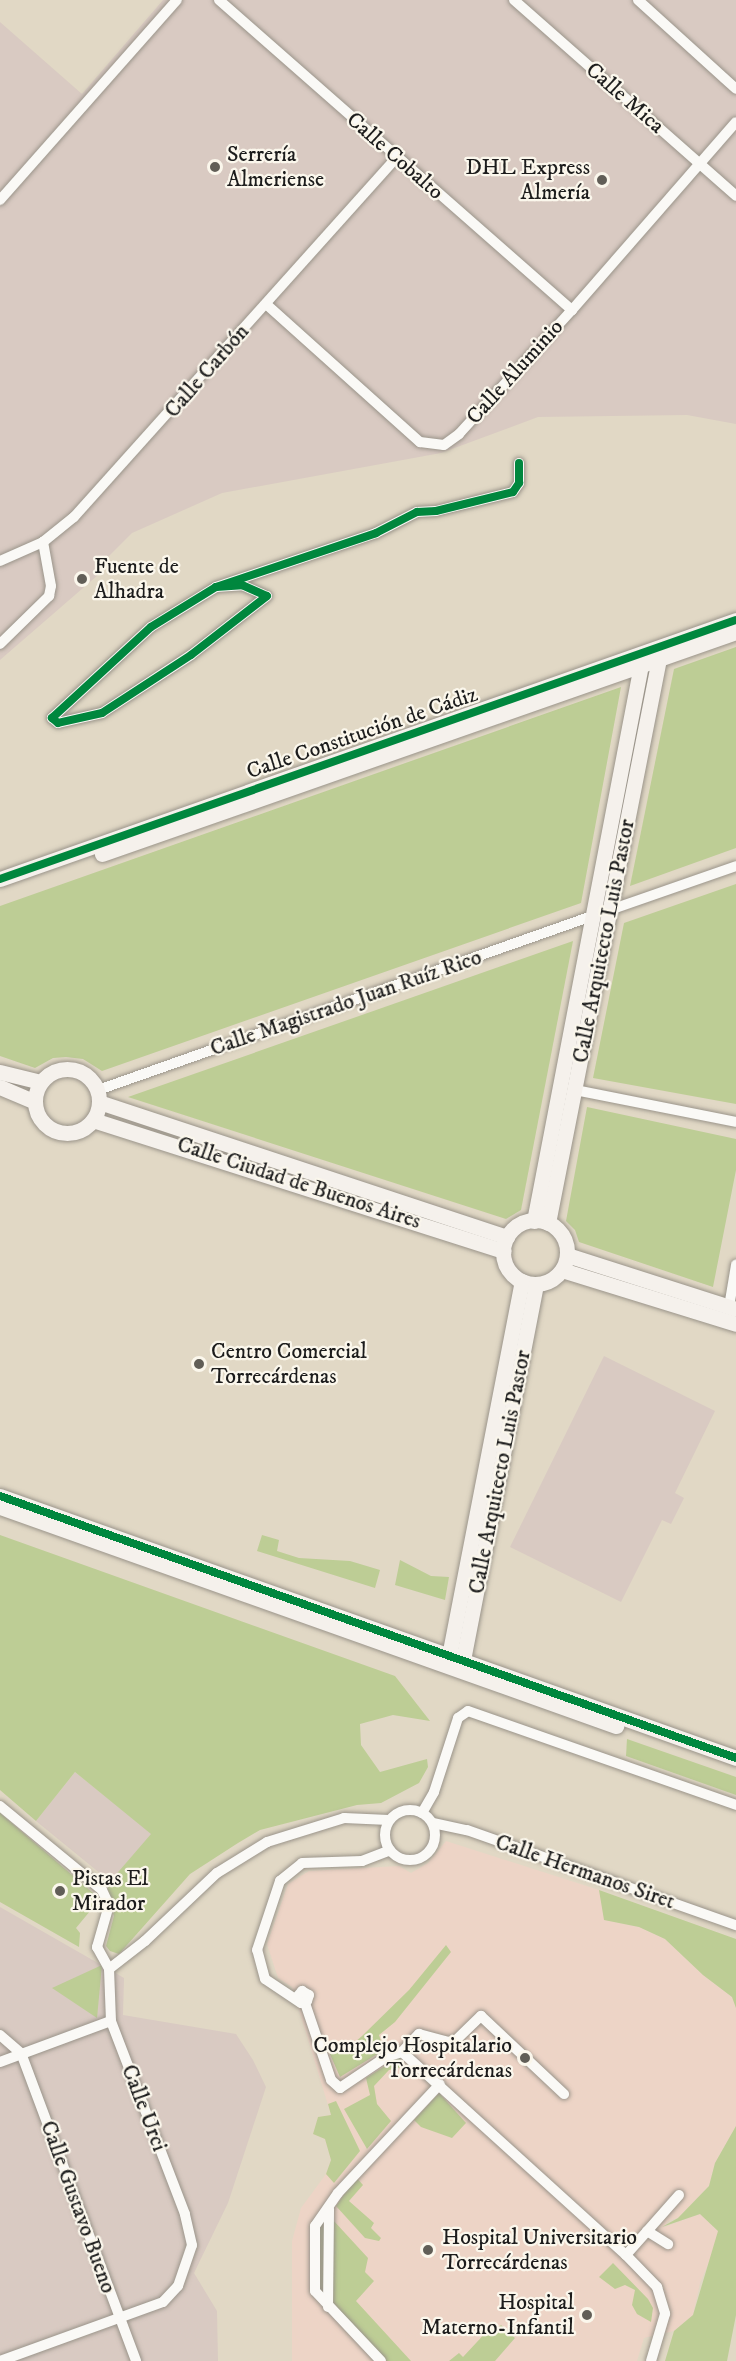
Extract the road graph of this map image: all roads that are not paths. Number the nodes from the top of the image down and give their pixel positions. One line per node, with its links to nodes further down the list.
1 (177, 0): 10 (street)
2 (219, 0): 7 (street, Calle Cobalto)
3 (514, 0): 8 (street, Calle Mica)
4 (638, 0): 5 (street)
5 (736, 88)
6 (736, 122): 8 (street, Calle Aluminio)
7 (396, 158): 11 (street, Calle Carbón); 12 (street, Calle Cobalto)
8 (702, 166): 9 (street, Calle Mica); 12 (street, Calle Aluminio)
9 (736, 196)
10 (0, 200)
11 (266, 304): 12 (street, Calle Aluminio); 14 (street, Calle Carbón)
12 (572, 310)
13 (519, 463): 16 (street)
14 (43, 542): 15 (street, Calle Carbón); 19 (street)
15 (0, 561)
16 (216, 587): 16 (street)
17 (736, 620): 23 (street, Calle Constitución de Cádiz)
18 (736, 632): 20 (street, Calle Constitución de Cádiz)
19 (0, 644)
20 (659, 659): 21 (street, Calle Constitución de Cádiz); 25 (street, Calle Arquitecto Luis Pastor)
21 (641, 665): 24 (street, Calle Constitución de Cádiz); 26 (street, Calle Arquitecto Luis Pastor)
22 (736, 866): 25 (street)
23 (0, 879)
24 (0, 890)
25 (610, 910): 30 (street, Calle Arquitecto Luis Pastor)
26 (595, 915): 31 (street, Calle Magistrado Juan Ruíz Rico); 35 (street, Calle Arquitecto Luis Pastor)
27 (0, 1072): 28 (street)
28 (41, 1083): 31 (street, Calle Ciudad de Buenos Aires); 32 (street)
29 (0, 1087): 32 (street)
30 (575, 1090): 34 (street); 35 (street, Calle Arquitecto Luis Pastor)
31 (99, 1096): 33 (street); 36 (street, Calle Ciudad de Buenos Aires)
32 (35, 1102): 33 (street)
33 (93, 1120): 36 (street, Calle Ciudad de Buenos Aires)
34 (736, 1122)
35 (541, 1222): 36 (street); 37 (street)
36 (506, 1244): 39 (street)
37 (565, 1263): 39 (street); 40 (street); 41 (street)
38 (736, 1265): 40 (street)
39 (529, 1283): 44 (street, Calle Arquitecto Luis Pastor)
40 (733, 1308)
41 (736, 1324)
42 (0, 1496): 44 (street)
43 (0, 1507): 46 (street)
44 (456, 1658): 45 (street)
45 (736, 1758)
46 (736, 1768)
47 (736, 1804): 49 (street)
48 (0, 1806): 54 (street, Calle Urci)
49 (422, 1813): 50 (street); 51 (street)
50 (389, 1820): 52 (street); 54 (street)
51 (433, 1823): 52 (street); 53 (street, Calle Hermanos Siret)
52 (390, 1850): 57 (street)
53 (736, 1925)
54 (109, 1969): 55 (street, Calle Urci)
55 (111, 2021): 58 (street); 66 (street, Calle Urci)
56 (0, 2035): 58 (street)
57 (402, 2052): 60 (street); 61 (street)
58 (21, 2053): 59 (street); 66 (street, Calle Gustavo Bueno)
59 (0, 2062)
60 (440, 2084): 65 (street); 70 (street)
61 (564, 2094)
62 (679, 2195): 63 (street)
63 (647, 2230): 64 (street); 65 (street)
64 (668, 2244)
65 (626, 2255): 71 (street)
66 (119, 2317): 67 (street); 69 (street, Calle Gustavo Bueno)
67 (28, 2356): 68 (street)
68 (0, 2361)
69 (136, 2361)
70 (381, 2361)
71 (651, 2361)

